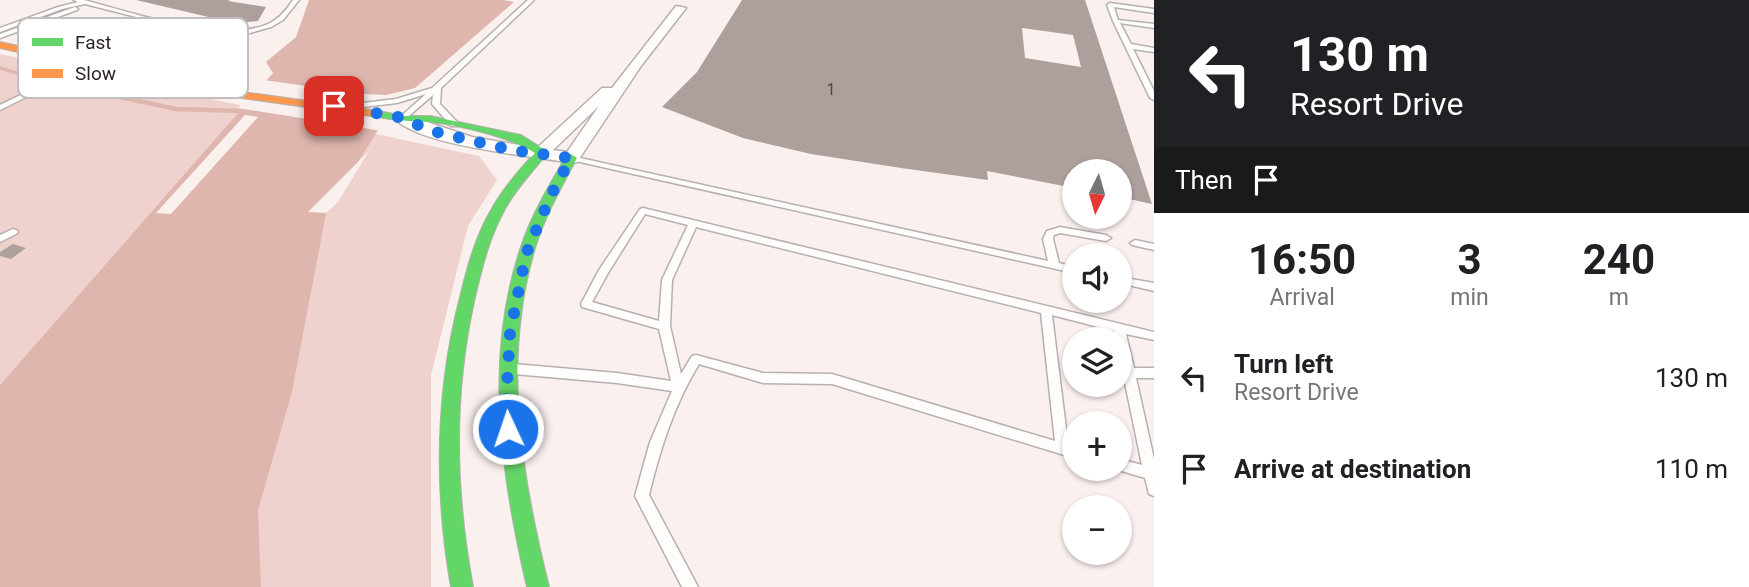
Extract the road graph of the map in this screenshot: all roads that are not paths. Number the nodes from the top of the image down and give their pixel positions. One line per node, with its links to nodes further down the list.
1 (77, 0): 3 (lane)
2 (296, 0): 15 (lane)
3 (88, 1): 7 (lane); 8 (lane); 9 (lane)
4 (530, 1): 22 (lane)
5 (680, 8): 21 (street)
6 (1154, 11): 10 (lane)
7 (33, 18)
8 (52, 18)
9 (152, 18)
10 (1116, 21): 12 (lane); 17 (lane)
11 (18, 23): 13 (lane)
12 (1154, 26)
13 (0, 30)
14 (18, 30): 16 (lane)
15 (248, 32)
16 (0, 36)
17 (1129, 46): 20 (lane); 25 (lane)
18 (0, 47): 19 (street)
19 (18, 50)
20 (1154, 50)
21 (636, 64): 31 (street); 32 (street)
22 (437, 87): 26 (lane); 28 (lane); 29 (lane)
23 (248, 95): 26 (street)
24 (20, 98): 27 (lane)
25 (1154, 98)
26 (334, 106): 28 (street)
27 (0, 108)
28 (404, 118): 29 (street); 30 (street)
29 (454, 124): 30 (street)
30 (516, 144): 31 (street)
31 (542, 152): 32 (street); 59 (street)
32 (571, 158): 39 (lane); 48 (street)
33 (693, 223): 43 (lane); 44 (lane); 44 (lane)
34 (12, 232): 36 (lane)
35 (1106, 238): 39 (lane)
36 (0, 240)
37 (1135, 243): 38 (lane)
38 (1154, 247)
39 (1054, 265): 40 (lane)
40 (1062, 267)
41 (1132, 282): 42 (lane)
42 (1154, 287)
43 (1046, 310): 45 (lane); 53 (lane)
44 (664, 326): 52 (lane)
45 (1115, 327)
46 (1132, 331): 47 (lane)
47 (1154, 336)
48 (508, 369): 52 (lane); 60 (street)
49 (1132, 373): 50 (lane)
50 (1154, 373)
51 (1132, 382): 54 (lane)
52 (678, 387): 55 (lane); 61 (lane)
53 (1062, 413)
54 (1148, 433): 57 (lane)
55 (1062, 449)
56 (1132, 468): 57 (lane)
57 (1151, 474): 58 (lane)
58 (1154, 489)
59 (461, 587)
60 (538, 587)
61 (690, 587)

